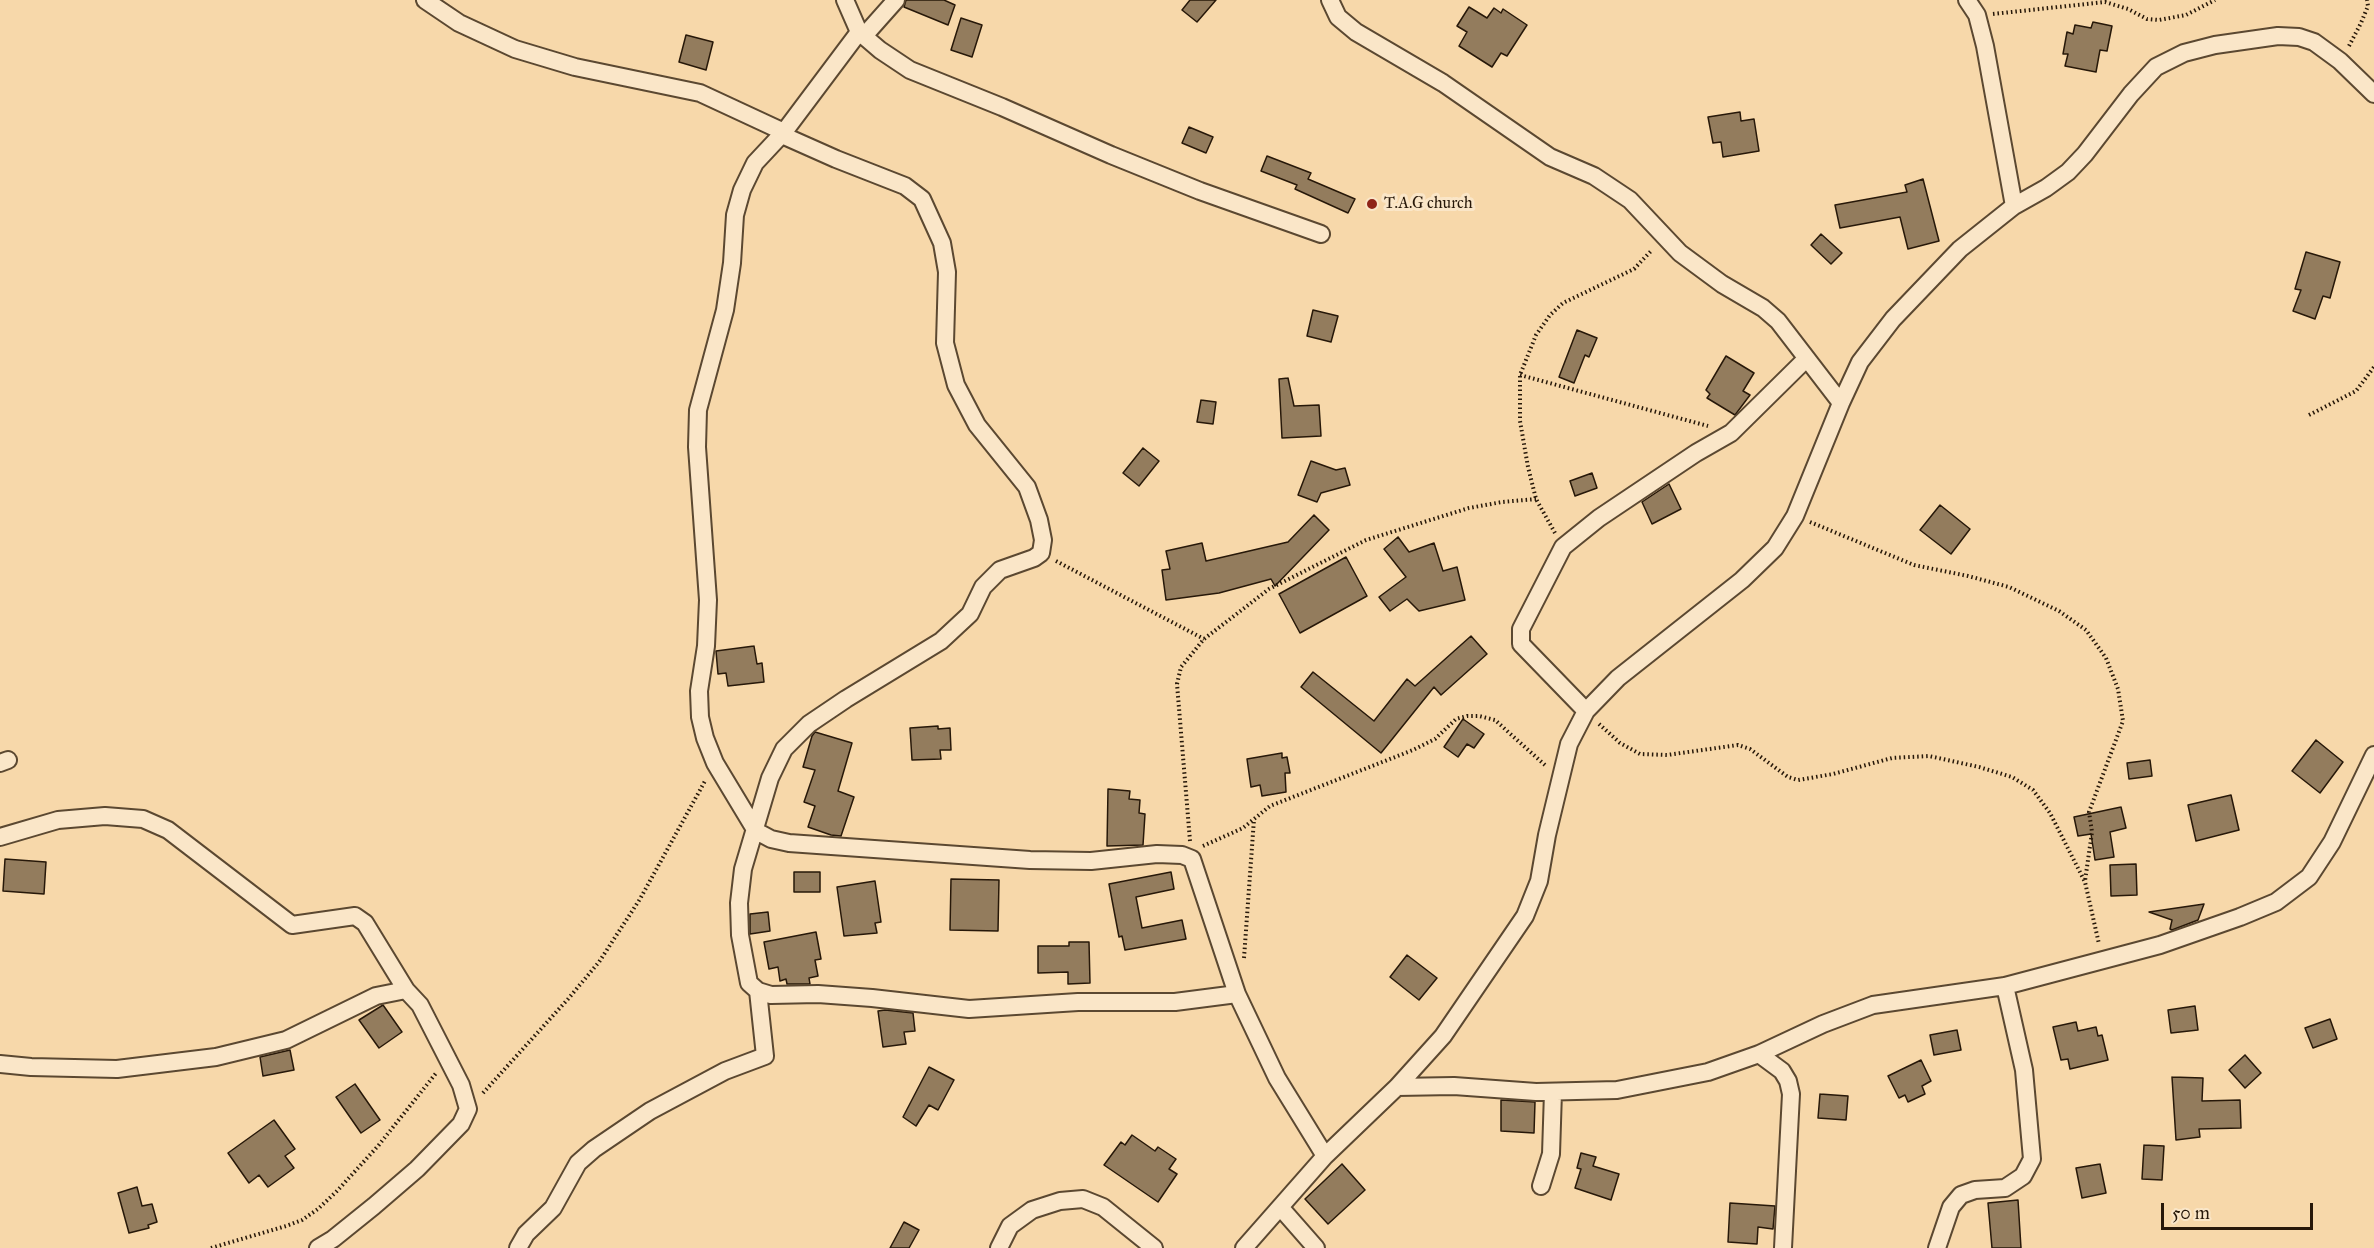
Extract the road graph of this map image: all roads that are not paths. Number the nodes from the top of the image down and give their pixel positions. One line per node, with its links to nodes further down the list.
1 (425, 0): 8 (street)
2 (845, 0): 6 (street)
3 (896, 0): 6 (street)
4 (1330, 0): 11 (street)
5 (1967, 0): 9 (street)
6 (862, 34): 8 (street); 10 (street)
7 (2374, 94): 9 (street)
8 (783, 133): 15 (street); 15 (street)
9 (2014, 206): 12 (street)
10 (1321, 234)
11 (1806, 359): 12 (street); 13 (street)
12 (1841, 403): 13 (street)
13 (1586, 711): 23 (street)
14 (2374, 755): 17 (street)
15 (756, 831): 19 (street); 20 (street)
16 (0, 837): 18 (street)
17 (2005, 986): 21 (street); 35 (street)
18 (406, 990): 22 (street); 28 (street)
19 (758, 991): 20 (street); 29 (street)
20 (1237, 994): 25 (street)
21 (1759, 1054): 24 (street); 34 (street)
22 (0, 1064)
23 (1397, 1087): 24 (street); 25 (street)
24 (1552, 1092): 26 (street)
25 (1325, 1156): 27 (street)
26 (1541, 1186)
27 (1280, 1207): 32 (street); 33 (street)
28 (318, 1248)
29 (518, 1248)
30 (999, 1248): 31 (street)
31 (1154, 1248)
32 (1244, 1248)
33 (1316, 1248)
34 (1783, 1248)
35 (1937, 1248)

